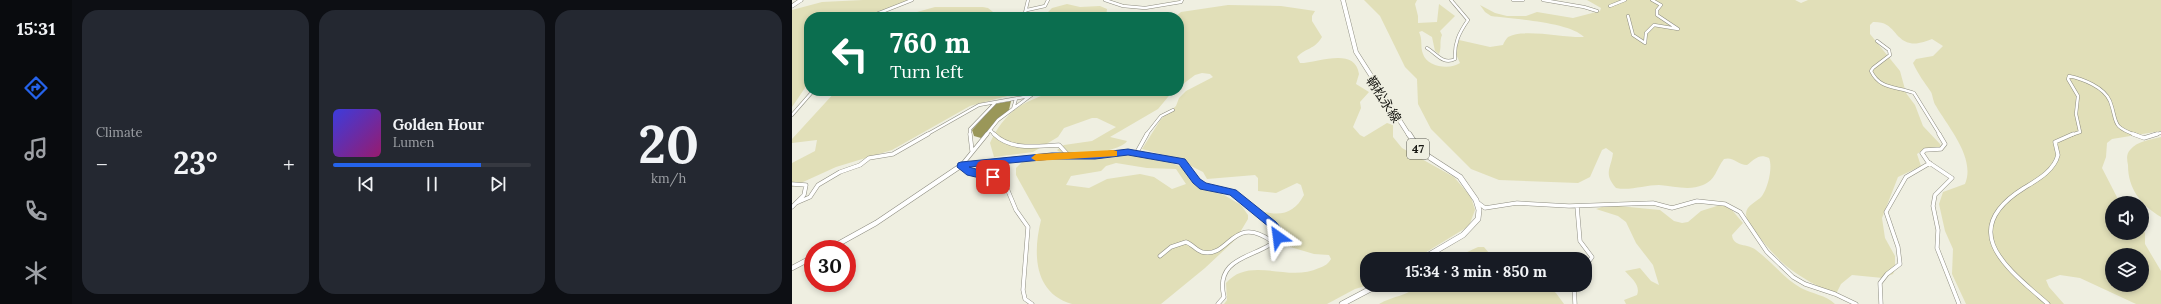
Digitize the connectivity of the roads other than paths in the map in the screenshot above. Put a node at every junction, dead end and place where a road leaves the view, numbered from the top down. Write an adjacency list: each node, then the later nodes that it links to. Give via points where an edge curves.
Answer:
1 (801, 0): 14 (street)
2 (912, 0): 18 (street)
3 (1028, 0): 16 (street)
4 (1048, 0): 16 (street, via 1045,6)
5 (1104, 0): 6 (street, via 1124,6 1155,8)
6 (1182, 0)
7 (1343, 0): 37 (main road, 鞆松永線 / 47, via 1361,62 1412,141 1427,157 1460,177)
8 (1451, 0): 21 (street, via 1468,20 1457,35 1455,59 1445,62)
9 (1513, 0): 10 (street)
10 (1523, 0)
11 (1543, 0): 17 (street, via 1564,5 1582,5)
12 (1626, 0): 15 (street)
13 (1652, 0): 19 (street, via 1660,6 1657,15 1678,29 1654,25 1647,31 1643,43 1633,35)
14 (792, 6)
15 (1610, 6)
16 (1027, 10)
17 (1597, 11)
18 (882, 12)
19 (1628, 16)
20 (1877, 41): 34 (street, via 1886,47 1890,55 1872,68 1871,73 1882,86 1914,93 1945,144 1941,148 1923,151 1924,158)
21 (1427, 48)
22 (809, 96): 28 (street)
23 (1030, 96): 24 (street); 26 (street)
24 (1016, 98): 25 (street); 26 (street)
25 (996, 102): 31 (street, via 970,129); 38 (street, via 979,105 893,154 869,158 860,165 840,172 818,185 816,193 812,196)
26 (1012, 109): 29 (street)
27 (1173, 110): 32 (street, via 1158,118)
28 (792, 115)
29 (990, 130): 31 (street); 33 (street, via 1000,140 1016,146 1059,145)
30 (2161, 133): 57 (street, via 2144,138 2124,131 2114,120 2110,102 2105,94 2083,80 2069,76 2068,79 2078,96 2076,114 2080,132 2055,142 2058,157 2055,162 2046,172 2004,203 1993,217 1992,225 1992,242 1997,256 2012,273)
31 (972, 151): 35 (street)
32 (1137, 152): 33 (street); 42 (street, via 1182,161 1201,185 1232,192 1273,224 1279,232)
33 (1069, 156): 35 (street)
34 (1930, 163): 55 (street, via 1906,177 1886,212 1893,229 1900,264 1880,283); 56 (street, via 1952,176 1935,195 1933,206 1938,230 1937,248)
35 (961, 165): 41 (street, via 876,223); 50 (street, via 971,172 993,177 1006,186 1016,210 1028,227 1023,290 1025,299)
36 (792, 184): 38 (street, via 806,185 805,196)
37 (1476, 201): 39 (street, via 1485,208 1517,203); 43 (main road, via 1478,219 1472,227)
38 (796, 203): 40 (street)
39 (1576, 206): 44 (street, via 1580,241); 54 (street, via 1630,206 1653,203 1672,208 1693,201 1722,203 1734,208 1744,218 1762,248 1779,265 1805,284 1830,291)
40 (792, 208)
41 (845, 240)
42 (1273, 242): 45 (street, via 1258,232 1244,232 1209,252 1202,251 1191,242 1183,241); 51 (street, via 1248,255 1225,274 1221,284 1224,298)
43 (1434, 252)
44 (1588, 252)
45 (1160, 256)
46 (804, 262): 47 (street)
47 (792, 268)
48 (1365, 292): 52 (main road)
49 (1574, 292): 53 (street)
50 (1032, 304)
51 (1218, 304)
52 (1342, 304)
53 (1575, 304)
54 (1856, 304)
55 (1881, 304)
56 (1959, 304)
57 (2048, 304)

